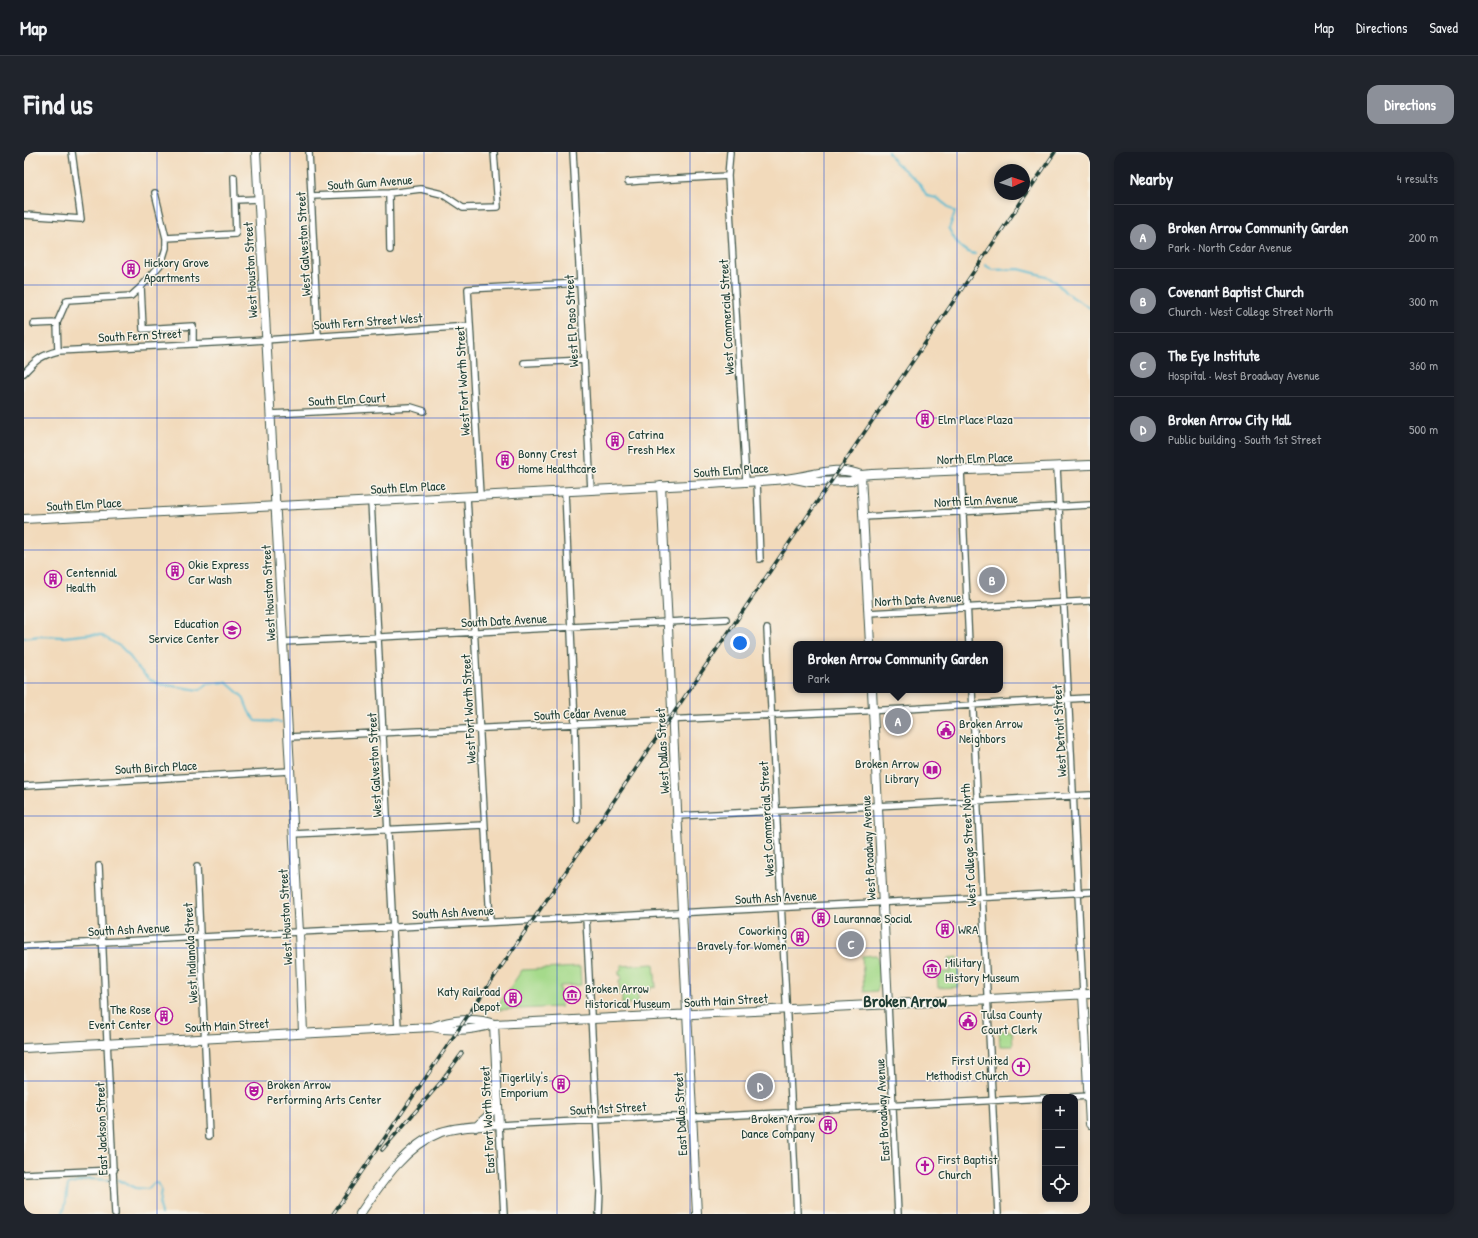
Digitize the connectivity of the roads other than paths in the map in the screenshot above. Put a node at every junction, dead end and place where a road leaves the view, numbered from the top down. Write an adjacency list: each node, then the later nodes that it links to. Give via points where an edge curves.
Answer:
1 (72, 152): 15 (street, via 80,220)
2 (256, 152): 13 (main road, West Houston Street)
3 (309, 152): 12 (street, West Galveston Street)
4 (494, 152): 11 (street, South Gum Avenue, via 498,208 463,208 442,194 421,189)
5 (573, 152): 18 (street, West El Paso Street)
6 (730, 152): 7 (street, West Commercial Street)
7 (728, 176): 9 (street); 36 (street, West Commercial Street)
8 (234, 177): 14 (street)
9 (628, 182)
10 (156, 193): 16 (street)
11 (389, 193): 12 (street, South Gum Avenue); 17 (street)
12 (311, 196): 23 (street, West Galveston Street)
13 (259, 199): 14 (street); 24 (main road, West Houston Street)
14 (234, 200): 16 (street, via 236,234)
15 (24, 215)
16 (166, 238): 19 (street, via 161,264)
17 (390, 250)
18 (580, 283): 22 (street, West Fort Worth Street, via 468,289); 27 (street, West El Paso Street)
19 (141, 287): 20 (street, via 131,296 67,300); 25 (street, via 143,329 193,326)
20 (57, 323): 21 (street); 26 (street)
21 (34, 324)
22 (470, 326): 23 (street, South Fern Street West); 41 (street, West Fort Worth Street)
23 (318, 336): 24 (street, South Fern Street West)
24 (266, 339): 25 (street, South Fern Street); 31 (main road, West Houston Street)
25 (193, 344): 26 (street, South Fern Street)
26 (58, 351): 29 (street, South Fern Street, via 47,353)
27 (584, 360): 28 (street); 39 (street, West El Paso Street)
28 (524, 363)
29 (24, 373)
30 (424, 411): 31 (street, South Elm Court, via 411,407)
31 (271, 414): 45 (main road, West Houston Street)
32 (1090, 465): 33 (main road, North Elm Place)
33 (1057, 467): 34 (main road, North Elm Place); 46 (street, West Detroit Street)
34 (961, 470): 35 (main road, North Elm Place); 47 (street)
35 (861, 475): 37 (main road, South Elm Place, via 851,471 839,471); 48 (main road)
36 (746, 481): 37 (main road, South Elm Place); 38 (main road, South Elm Place)
37 (758, 481): 50 (street)
38 (660, 486): 39 (main road, South Elm Place); 56 (main road, West Dallas Street)
39 (591, 490): 40 (main road, South Elm Place)
40 (565, 491): 41 (main road, South Elm Place); 57 (street)
41 (480, 495): 42 (main road, South Elm Place)
42 (467, 496): 43 (main road, South Elm Place); 59 (street, West Fort Worth Street)
43 (371, 501): 45 (main road, South Elm Place); 60 (street, West Galveston Street)
44 (1090, 505): 46 (street, North Elm Avenue)
45 (276, 506): 49 (main road, South Elm Place); 63 (main road, West Houston Street)
46 (1059, 506): 47 (street, North Elm Avenue); 52 (street, West Detroit Street)
47 (962, 511): 48 (street, North Elm Avenue); 53 (street)
48 (863, 517): 54 (main road)
49 (24, 519)
50 (760, 559)
51 (1090, 601): 52 (street, North Date Avenue)
52 (1063, 603): 53 (street, North Date Avenue); 67 (street, West Detroit Street)
53 (968, 607): 54 (street, North Date Avenue); 62 (street)
54 (868, 613): 61 (main road)
55 (726, 619): 56 (street, South Date Avenue)
56 (667, 622): 57 (street, South Date Avenue); 71 (main road, West Dallas Street)
57 (571, 628): 59 (street, South Date Avenue); 72 (street)
58 (767, 629): 70 (street, West Commercial Street)
59 (475, 633): 60 (street, South Date Avenue); 73 (street, West Fort Worth Street)
60 (378, 638): 63 (street, South Date Avenue); 74 (street, West Galveston Street)
61 (870, 641)
62 (969, 641)
63 (283, 642): 75 (main road, West Houston Street)
64 (872, 693): 69 (main road, West Broadway Avenue)
65 (972, 693): 68 (street, West College Street North)
66 (1090, 698): 67 (street, South Cedar Avenue)
67 (1069, 699): 68 (street, South Cedar Avenue); 79 (street, West Detroit Street)
68 (972, 704): 69 (street, South Cedar Avenue); 80 (street, West College Street North)
69 (873, 710): 70 (street, South Cedar Avenue); 81 (main road, West Broadway Avenue)
70 (772, 714): 71 (street, South Cedar Avenue); 82 (street, West Commercial Street)
71 (672, 718): 72 (street, South Cedar Avenue); 83 (main road, West Dallas Street)
72 (575, 725): 73 (street, South Cedar Avenue); 84 (street)
73 (480, 729): 74 (street, South Cedar Avenue); 85 (street, West Fort Worth Street)
74 (383, 733): 75 (street, South Cedar Avenue); 86 (street, West Galveston Street)
75 (288, 737): 76 (main road, West Houston Street)
76 (290, 771): 77 (street, South Birch Place); 87 (main road, West Houston Street)
77 (24, 786)
78 (1090, 795): 79 (street)
79 (1074, 796): 80 (street); 90 (street, West Detroit Street)
80 (977, 801): 81 (street); 92 (street, West College Street North)
81 (878, 806): 82 (street); 93 (main road, West Broadway Avenue)
82 (776, 811): 83 (street); 94 (street, West Commercial Street)
83 (677, 816): 95 (main road, West Dallas Street)
84 (577, 820)
85 (484, 825): 86 (street); 97 (street, West Fort Worth Street)
86 (388, 830): 87 (street); 98 (street, West Galveston Street)
87 (293, 834): 99 (main road, West Houston Street)
88 (99, 866): 101 (street, East Jackson Street)
89 (197, 867): 100 (street, West Indianola Street)
90 (1078, 892): 91 (street, South Ash Avenue); 92 (street, South Ash Avenue); 103 (street, West Detroit Street)
91 (1090, 892)
92 (982, 897): 93 (street, South Ash Avenue); 104 (street, West College Street North)
93 (883, 902): 94 (street, South Ash Avenue); 105 (main road, West Broadway Avenue)
94 (781, 908): 95 (street, South Ash Avenue); 106 (street, West Commercial Street)
95 (682, 913): 96 (street, South Ash Avenue); 107 (main road, West Dallas Street)
96 (586, 917): 97 (street, South Ash Avenue); 108 (street)
97 (490, 921): 98 (street, South Ash Avenue)
98 (392, 927): 99 (street, South Ash Avenue); 110 (street, West Galveston Street)
99 (299, 932): 100 (street, South Ash Avenue); 111 (main road, West Houston Street)
100 (200, 936): 101 (street, South Ash Avenue); 112 (street, West Indianola Street)
101 (103, 942): 102 (street, South Ash Avenue); 113 (street, East Jackson Street)
102 (24, 946)
103 (1087, 994): 104 (main road, South Main Street); 115 (main road)
104 (987, 999): 105 (main road, South Main Street); 119 (street, West College Street North)
105 (888, 1004): 106 (main road, South Main Street); 120 (street, East Broadway Avenue)
106 (786, 1009): 107 (main road, South Main Street); 121 (street, West Commercial Street)
107 (687, 1014): 108 (main road, South Main Street); 122 (main road, East Dallas Street)
108 (591, 1019): 109 (main road, South Main Street); 123 (street)
109 (494, 1024): 110 (main road, South Main Street, via 477,1029); 118 (main road, East Fort Worth Street)
110 (398, 1028): 111 (main road, South Main Street)
111 (303, 1033): 112 (main road, South Main Street)
112 (205, 1039): 113 (main road, South Main Street); 127 (street, West Indianola Street)
113 (108, 1044): 114 (main road, South Main Street); 128 (street, East Jackson Street)
114 (24, 1048)
115 (1089, 1096): 116 (street); 124 (main road)
116 (1078, 1097)
117 (1042, 1098): 119 (street, South 1st Street)
118 (498, 1100): 125 (main road, East Fort Worth Street); 126 (main road, via 489,1115)
119 (992, 1101): 120 (street, South 1st Street); 137 (street, West College Street North)
120 (894, 1106): 121 (street, South 1st Street); 136 (street, East Broadway Avenue)
121 (791, 1111): 122 (street, South 1st Street); 135 (street, West Commercial Street)
122 (692, 1117): 123 (street, South 1st Street); 134 (main road, East Dallas Street)
123 (596, 1120): 125 (street, South 1st Street); 133 (street)
124 (1090, 1124)
125 (499, 1125): 126 (main road, South 1st Street); 132 (street, East Fort Worth Street)
126 (476, 1127): 131 (main road, South 1st Street, via 442,1132 413,1149 388,1176)
127 (209, 1136)
128 (114, 1170): 129 (street); 130 (street, East Jackson Street)
129 (24, 1174)
130 (115, 1214)
131 (360, 1214)
132 (504, 1214)
133 (599, 1214)
134 (697, 1214)
135 (796, 1214)
136 (898, 1214)
137 (998, 1214)

